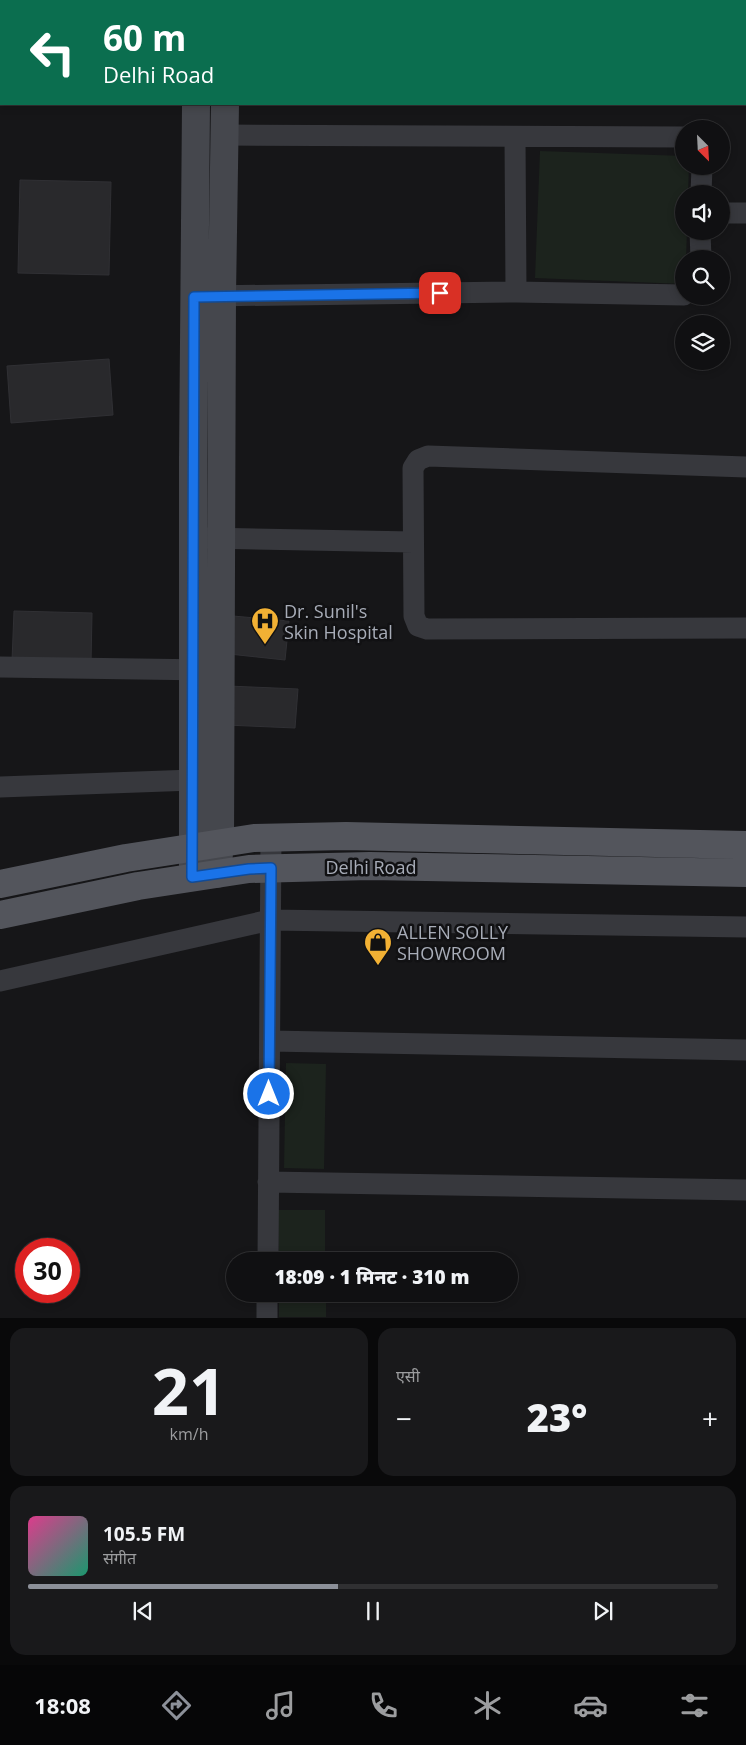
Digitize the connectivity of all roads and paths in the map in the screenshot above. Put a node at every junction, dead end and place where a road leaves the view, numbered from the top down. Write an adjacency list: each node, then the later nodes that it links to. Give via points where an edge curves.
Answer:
1 (196, 105): 11 (main road)
2 (225, 105): 3 (main road)
3 (225, 135): 4 (street); 10 (main road)
4 (515, 137): 5 (street); 8 (street)
5 (675, 138)
6 (730, 213): 7 (street)
7 (746, 213)
8 (516, 292): 9 (street); 10 (street)
9 (675, 295)
10 (222, 296): 11 (street); 14 (main road)
11 (194, 297): 13 (main road)
12 (746, 468): 15 (street, via 428,456 418,460 413,468)
13 (193, 538): 14 (street); 18 (main road)
14 (221, 538): 15 (street); 19 (main road)
15 (413, 542): 16 (street, via 414,616 418,626 427,629)
16 (746, 628)
17 (0, 667): 18 (street)
18 (193, 670): 19 (street); 20 (main road)
19 (221, 670): 23 (main road)
20 (193, 780): 21 (street); 25 (main road)
21 (0, 787)
22 (272, 838): 23 (main road, Delhi Road); 24 (main road, Delhi Road, via 346,836); 26 (street)
23 (220, 843): 25 (main road, Delhi Road); 28 (main road)
24 (746, 845)
25 (193, 848): 28 (main road); 29 (main road, Delhi Road)
26 (271, 868): 27 (main road, Delhi Road, via 370,866); 28 (main road, Delhi Road); 31 (street)
27 (746, 873)
28 (205, 876): 30 (main road, Delhi Road, via 138,886)
29 (0, 884)
30 (0, 915)
31 (270, 920): 32 (street); 33 (street); 34 (street)
32 (746, 927)
33 (0, 980)
34 (270, 1041): 35 (street); 36 (street)
35 (746, 1050)
36 (268, 1182): 37 (street); 38 (street)
37 (746, 1190)
38 (268, 1252)
39 (267, 1302): 40 (street)
40 (267, 1318)

